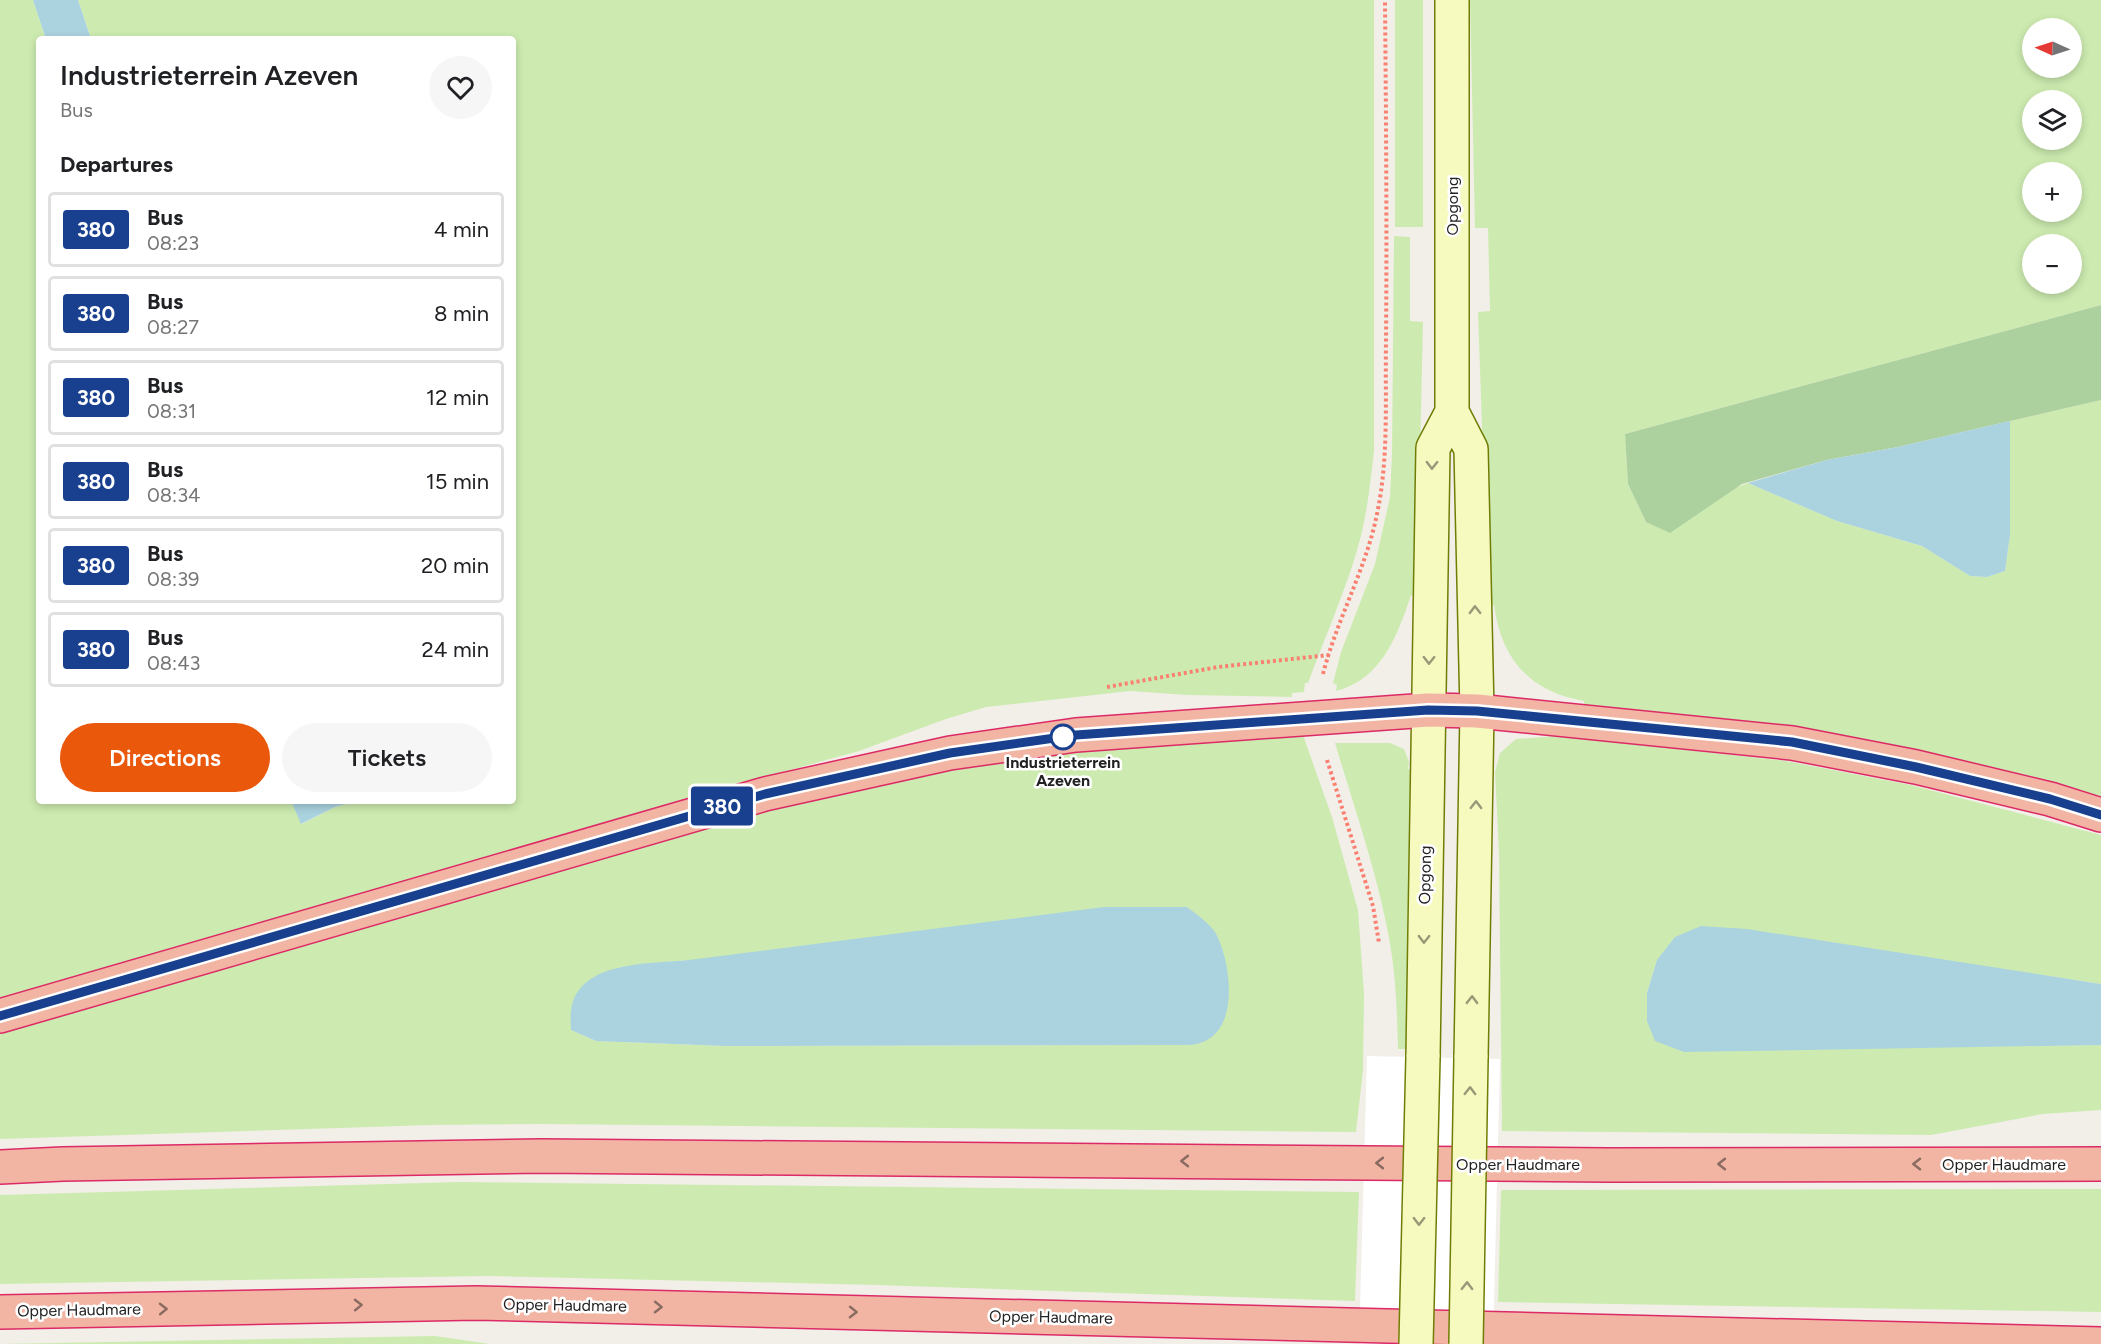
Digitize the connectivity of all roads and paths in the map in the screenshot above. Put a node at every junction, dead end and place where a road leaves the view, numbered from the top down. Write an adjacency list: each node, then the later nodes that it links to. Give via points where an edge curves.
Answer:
1 (1385, 0): 4 (path, via 1386,301 1381,487 1369,543)
2 (1452, 0): 3 (main road, Opgong)
3 (1452, 412): 6 (main road, Opgong, one-way to 6, via 1433,448); 7 (main road, Opgong, one-way to 3, via 1471,449)
4 (1329, 656): 5 (path, via 1218,667); 8 (path)
5 (1101, 688)
6 (1428, 710): 7 (highway); 8 (highway); 15 (main road, Opgong, one-way to 15, bridge)
7 (1477, 711): 9 (highway, via 1792,742 1916,767); 16 (main road, Opgong, one-way to 7, bridge)
8 (1318, 717): 10 (path, via 1318,735 1373,906); 11 (highway, via 1064,737 950,753 765,794)
9 (2101, 815)
10 (1379, 945)
11 (0, 1016)
12 (2101, 1164): 13 (highway, Opper Haudmare, one-way to 13, via 1607,1165 541,1156)
13 (0, 1167)
14 (0, 1312): 17 (highway, Opper Haudmare, one-way to 17, via 488,1303)
15 (1416, 1344)
16 (1466, 1344)
17 (2101, 1344)

